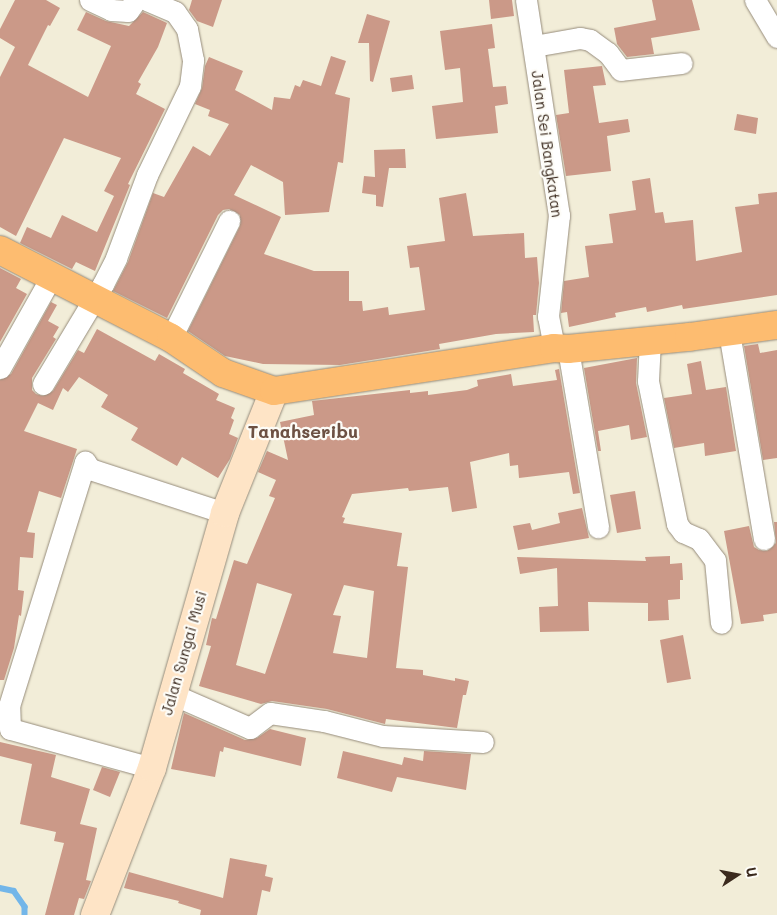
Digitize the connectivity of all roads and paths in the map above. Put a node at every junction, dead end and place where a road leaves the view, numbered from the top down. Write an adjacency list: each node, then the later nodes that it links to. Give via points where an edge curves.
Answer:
1 (90, 0): 2 (street, via 111,10 128,11)
2 (136, 0)
3 (147, 0): 12 (street, via 175,12 187,29 193,60 190,86 147,175 116,258)
4 (526, 0): 7 (street, Jalan Sei Bangkatan)
5 (755, 0): 6 (street)
6 (777, 37)
7 (534, 46): 8 (street, via 580,38 590,40 608,53 621,70); 17 (street, Jalan Sei Bangkatan, via 560,215 548,316)
8 (682, 63)
9 (229, 220): 15 (street)
10 (0, 250): 11 (main road)
11 (52, 277): 12 (main road); 18 (street)
12 (93, 299): 15 (main road); 19 (street)
13 (777, 325): 14 (main road)
14 (729, 332): 16 (main road); 23 (street)
15 (171, 338): 20 (main road, via 223,373)
16 (650, 340): 17 (main road); 24 (street, via 648,381 678,524 683,532 699,539 715,560)
17 (561, 348): 20 (main road); 22 (street, Jalan Sei Bangkatan)
18 (0, 368)
19 (43, 384)
20 (274, 391): 21 (main road, Jalan Sungai Musi)
21 (225, 513): 25 (main road, Jalan Sungai Musi); 27 (street, via 90,468 85,462 9,706 10,729)
22 (598, 527)
23 (764, 539)
24 (721, 623)
25 (172, 694): 26 (street, via 250,728 270,714 324,721 383,736); 27 (main road, Jalan Sungai Musi)
26 (483, 742)
27 (152, 768): 28 (main road, Jalan Sungai Musi)
28 (95, 915)

